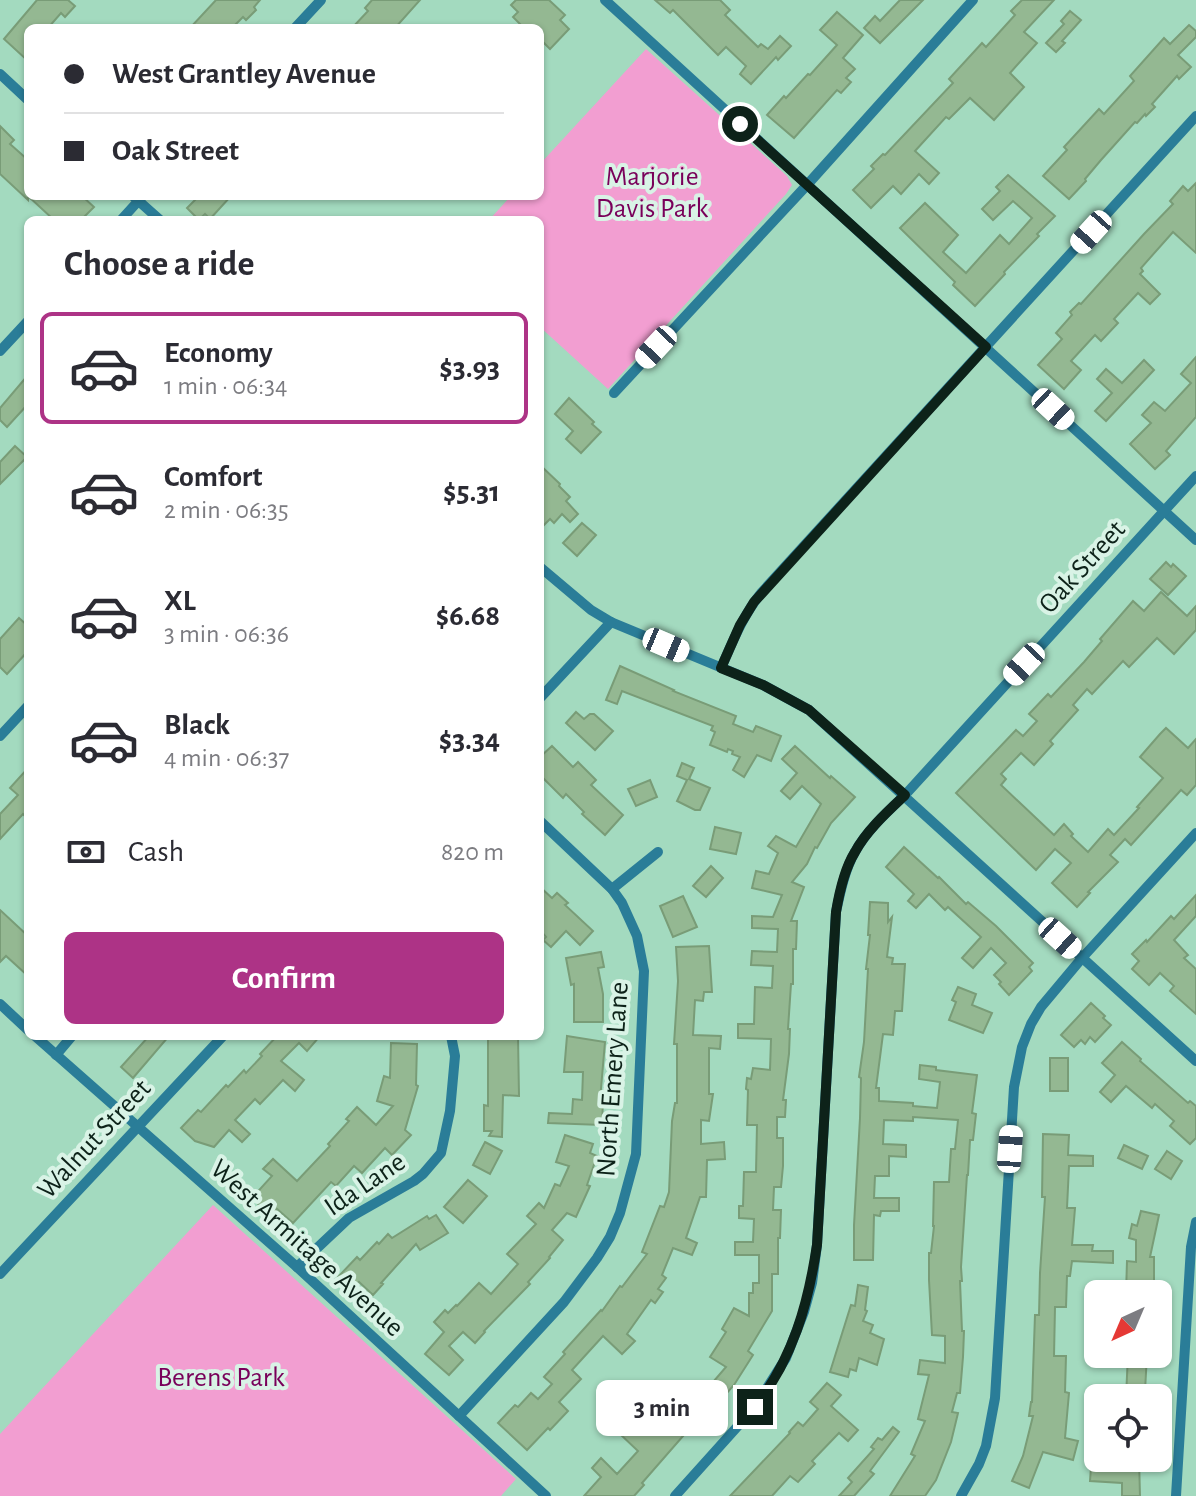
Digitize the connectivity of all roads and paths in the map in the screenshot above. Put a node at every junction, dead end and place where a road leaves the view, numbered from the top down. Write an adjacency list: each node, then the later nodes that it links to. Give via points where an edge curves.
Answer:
1 (321, 0): 4 (street)
2 (605, 0): 8 (street)
3 (973, 0): 8 (street)
4 (299, 24)
5 (0, 74): 6 (street)
6 (24, 96)
7 (1196, 116): 14 (street)
8 (807, 185): 14 (street); 16 (street)
9 (136, 200): 11 (street)
10 (140, 200): 12 (street)
11 (124, 216)
12 (156, 216)
13 (24, 325): 15 (street)
14 (986, 347): 18 (street); 22 (street, via 754,602)
15 (0, 351)
16 (614, 393)
17 (1196, 476): 18 (street, Oak Street)
18 (1164, 511): 19 (street); 26 (street, Oak Street)
19 (1196, 540)
20 (544, 570): 21 (street)
21 (611, 622): 22 (street); 23 (street)
22 (721, 668): 26 (street, via 809,710)
23 (544, 694)
24 (24, 710): 25 (street)
25 (0, 736)
26 (905, 795): 31 (street); 46 (street, Oak Street, via 854,852 839,893 817,1245 804,1312 764,1396)
27 (544, 825): 30 (street, North Emery Lane)
28 (1196, 833): 31 (street)
29 (658, 852): 30 (street)
30 (612, 889): 44 (street, North Emery Lane, via 637,936 644,971 636,1154 628,1188 610,1237 581,1281)
31 (1082, 958): 39 (street); 47 (street, via 1041,1007 1022,1047 1014,1087 995,1398 986,1446)
32 (0, 1004): 33 (street)
33 (24, 1026)
34 (39, 1040): 38 (street, West Armitage Avenue)
35 (69, 1040): 38 (street)
36 (219, 1040): 40 (street, Walnut Street)
37 (452, 1040): 42 (street, Ida Lane, via 453,1084 441,1153 414,1181 349,1218)
38 (56, 1055): 40 (street, West Armitage Avenue)
39 (1196, 1061)
40 (137, 1127): 42 (street, West Armitage Avenue); 43 (street, Walnut Street)
41 (1196, 1222): 48 (street)
42 (297, 1267): 44 (street, West Armitage Avenue)
43 (0, 1274)
44 (459, 1416): 45 (street, West Armitage Avenue)
45 (546, 1496)
46 (675, 1496)
47 (961, 1496)
48 (1176, 1496)

